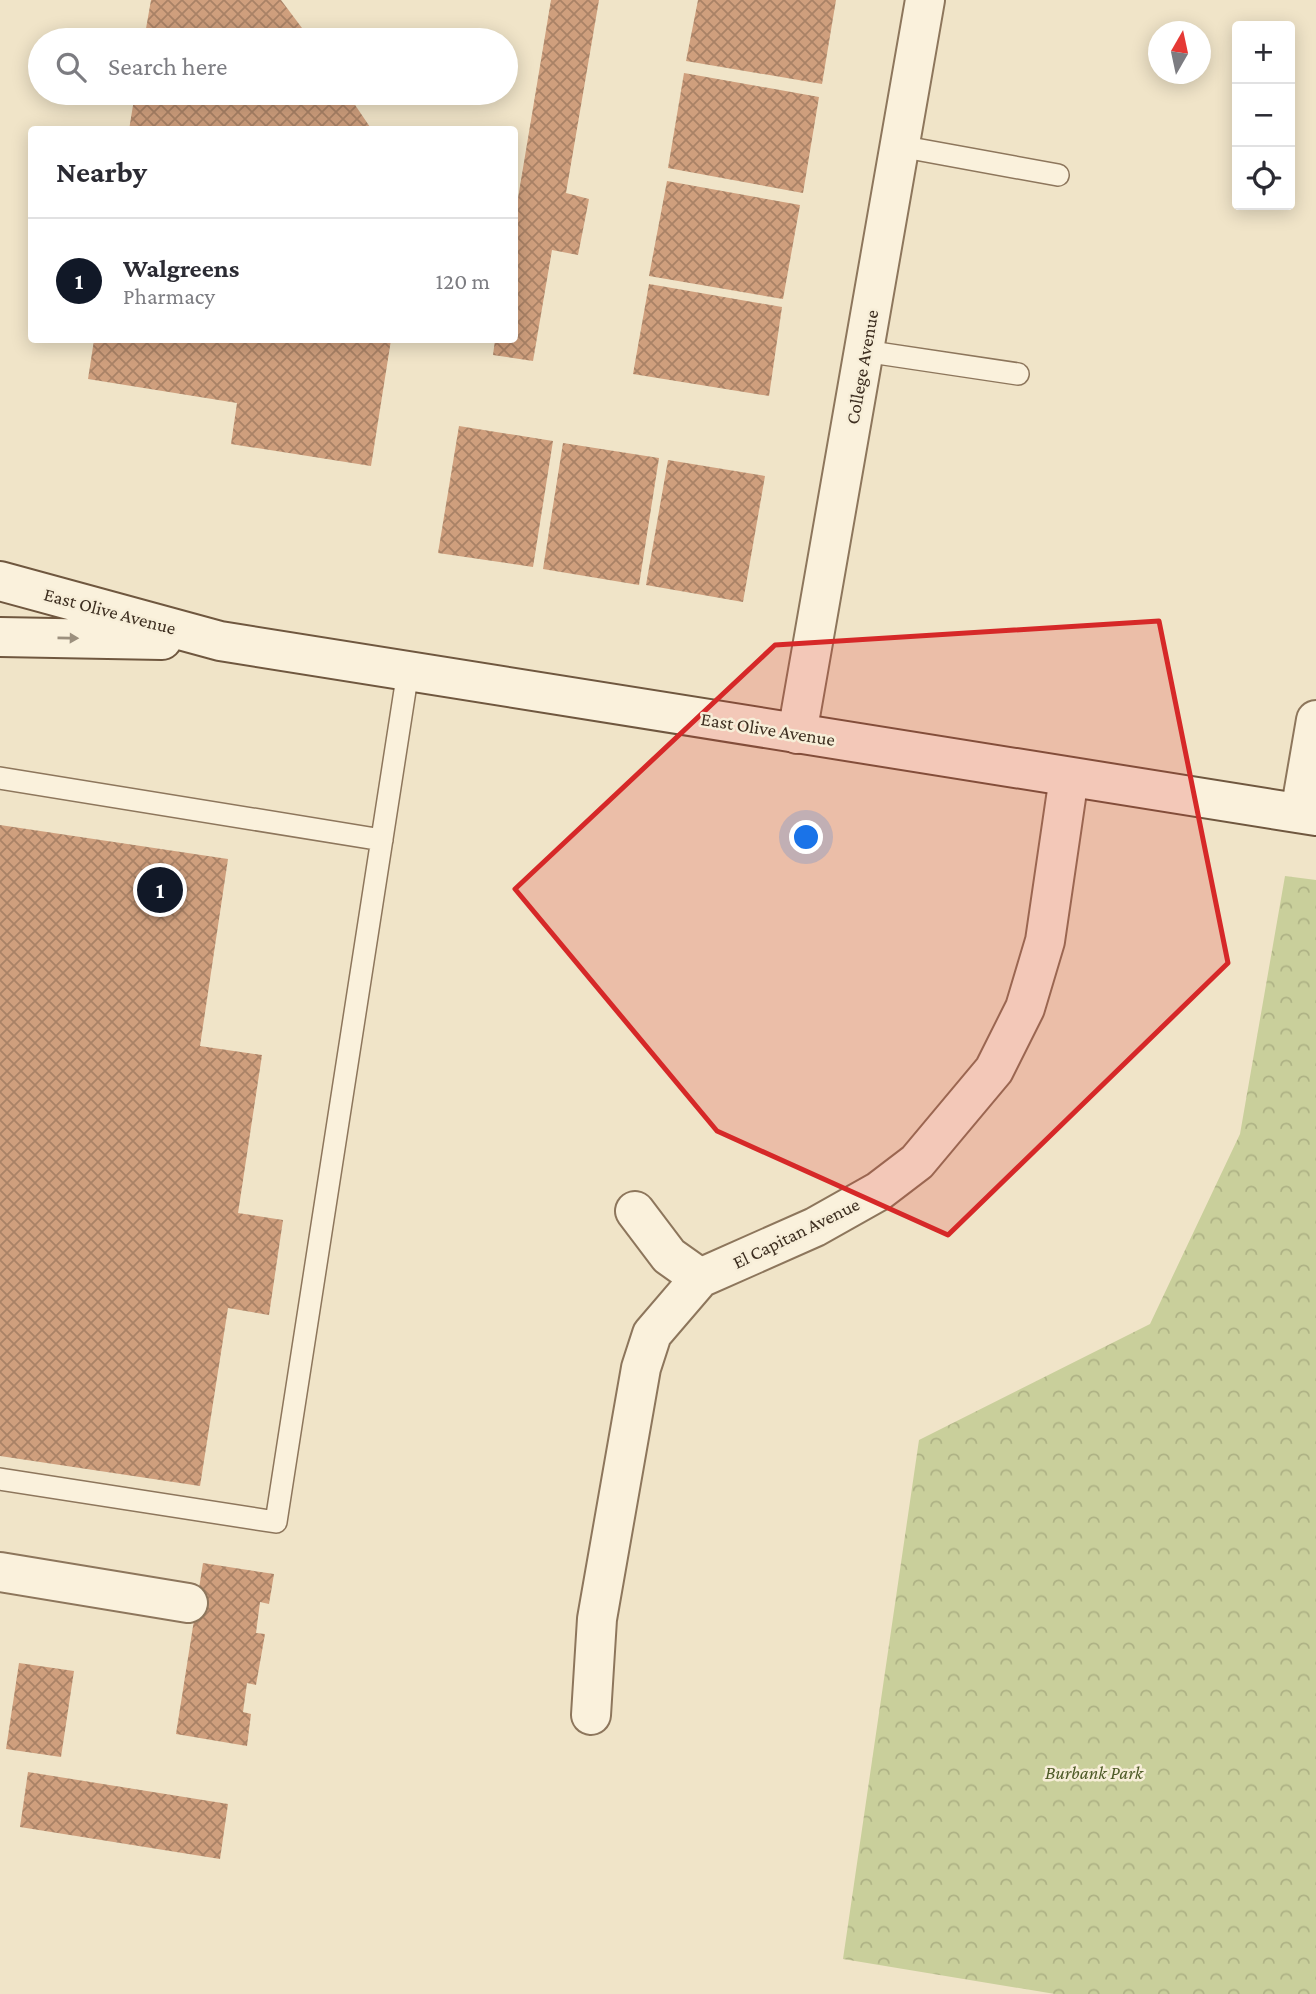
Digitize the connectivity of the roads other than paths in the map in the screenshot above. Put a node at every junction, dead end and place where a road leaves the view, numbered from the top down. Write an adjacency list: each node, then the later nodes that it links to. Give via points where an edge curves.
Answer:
1 (925, 0): 2 (street, College Avenue)
2 (900, 146): 3 (lane); 4 (street, College Avenue)
3 (1058, 175)
4 (864, 351): 5 (lane); 11 (street, College Avenue)
5 (1018, 374)
6 (0, 581): 8 (street, East Olive Avenue)
7 (0, 637): 8 (street, East Olive Avenue, one-way to 8)
8 (220, 641): 9 (street, East Olive Avenue)
9 (408, 671): 11 (street, East Olive Avenue); 15 (lane)
10 (1316, 720): 14 (street)
11 (797, 734): 12 (street, East Olive Avenue)
12 (1069, 776): 14 (street, East Olive Avenue); 17 (street, El Capitan Avenue, via 1045,941 1025,1008 994,1070 917,1162 879,1191 815,1227)
13 (0, 778): 15 (lane)
14 (1308, 814)
15 (382, 840): 18 (lane, via 276,1522)
16 (635, 1211): 17 (street, via 669,1256)
17 (700, 1278): 21 (street, El Capitan Avenue, via 652,1334 640,1368 597,1619)
18 (0, 1479)
19 (0, 1572): 20 (street)
20 (188, 1603)
21 (591, 1715)

